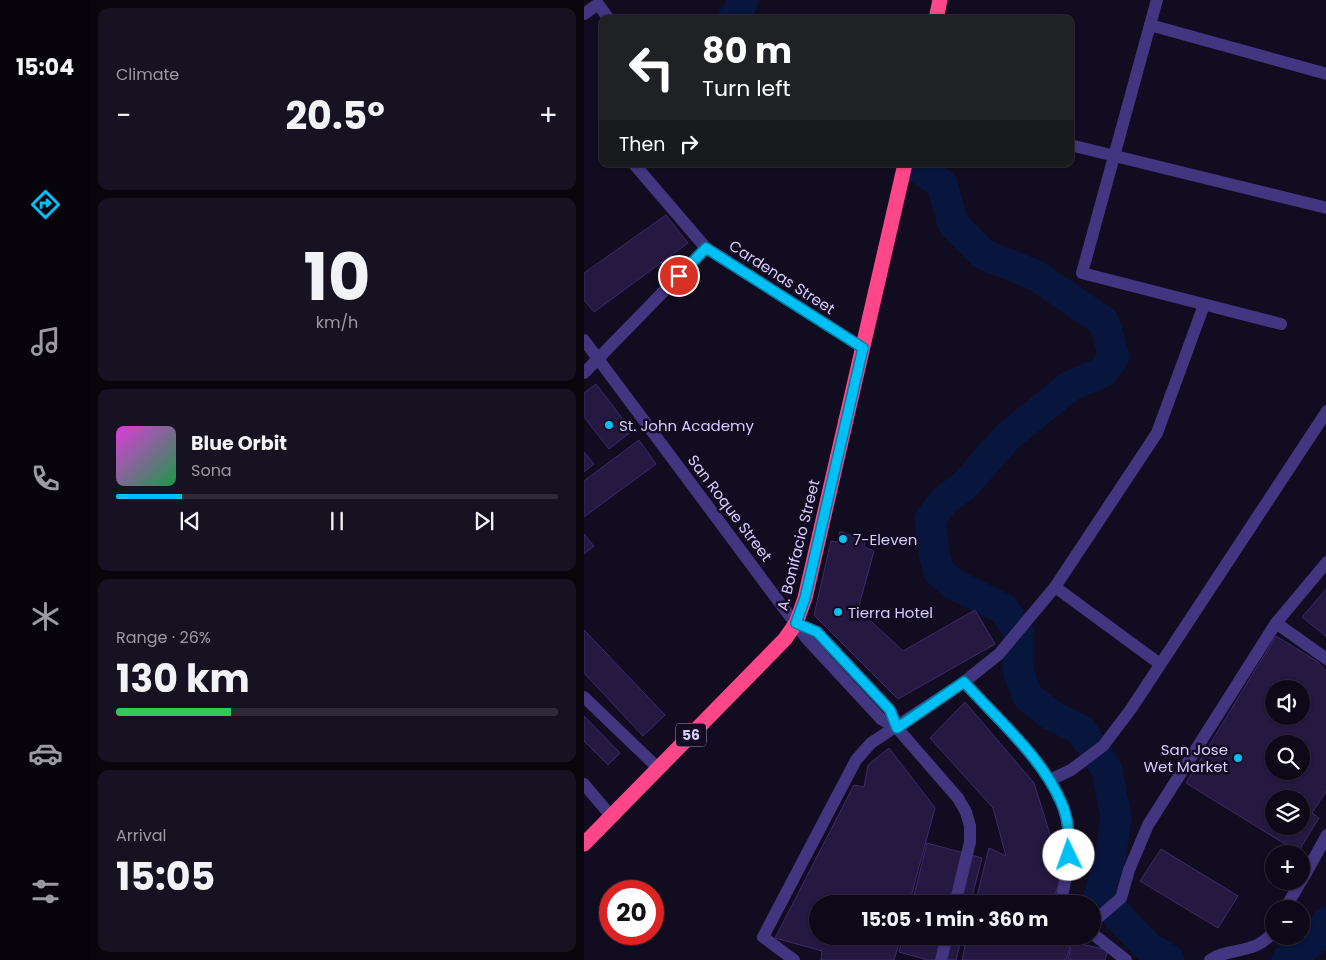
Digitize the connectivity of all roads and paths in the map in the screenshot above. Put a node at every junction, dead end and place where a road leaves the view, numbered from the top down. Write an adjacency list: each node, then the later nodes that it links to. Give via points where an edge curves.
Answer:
1 (940, 0): 5 (highway)
2 (1157, 0): 6 (street)
3 (584, 14): 4 (street, via 598,4)
4 (606, 15)
5 (937, 15)
6 (1150, 25): 7 (street); 9 (street)
7 (1326, 74)
8 (1074, 146): 9 (street)
9 (1113, 155): 12 (street); 14 (street, via 1082,273)
10 (637, 167): 13 (street)
11 (903, 170): 17 (highway, A. Bonifacio Street / 56)
12 (1326, 208)
13 (706, 248): 17 (street, Cardenas Street); 18 (street, Cardenas Street)
14 (1204, 305): 15 (street); 22 (street, via 1157,434)
15 (1281, 324)
16 (584, 340): 18 (street, San Roque Street)
17 (863, 348): 23 (highway, A. Bonifacio Street / 56, via 805,598)
18 (599, 360): 19 (street, Cardenas Street); 23 (street, San Roque Street)
19 (584, 373)
20 (1326, 411): 26 (street)
21 (1326, 562): 24 (street)
22 (1055, 587): 26 (street); 27 (street, via 999,654)
23 (796, 623): 29 (street, via 817,632 890,710); 30 (highway, A. Bonifacio Street / 56, via 785,639)
24 (1276, 623): 25 (street); 39 (street, via 1148,825 1121,898)
25 (1326, 659)
26 (1160, 664): 31 (street, via 1104,746 1077,766)
27 (964, 682): 29 (street); 31 (street)
28 (584, 697): 30 (street)
29 (897, 728): 37 (street, via 958,798 966,812 970,842); 43 (street, via 871,743 856,760 763,937)
30 (658, 768): 33 (highway, A. Bonifacio Street / 56)
31 (1050, 780): 38 (street, via 1062,803 1069,838 1068,873)
32 (584, 784): 33 (street)
33 (611, 816): 35 (highway, A. Bonifacio Street / 56)
34 (1326, 835): 36 (street)
35 (584, 844)
36 (1310, 864)
37 (957, 895)
38 (1062, 895)
39 (1101, 915)
40 (1265, 938): 46 (street, via 1257,945 1218,954)
41 (1101, 940): 45 (street)
42 (945, 945): 44 (street)
43 (794, 960)
44 (941, 960)
45 (1126, 960)
46 (1210, 960)

